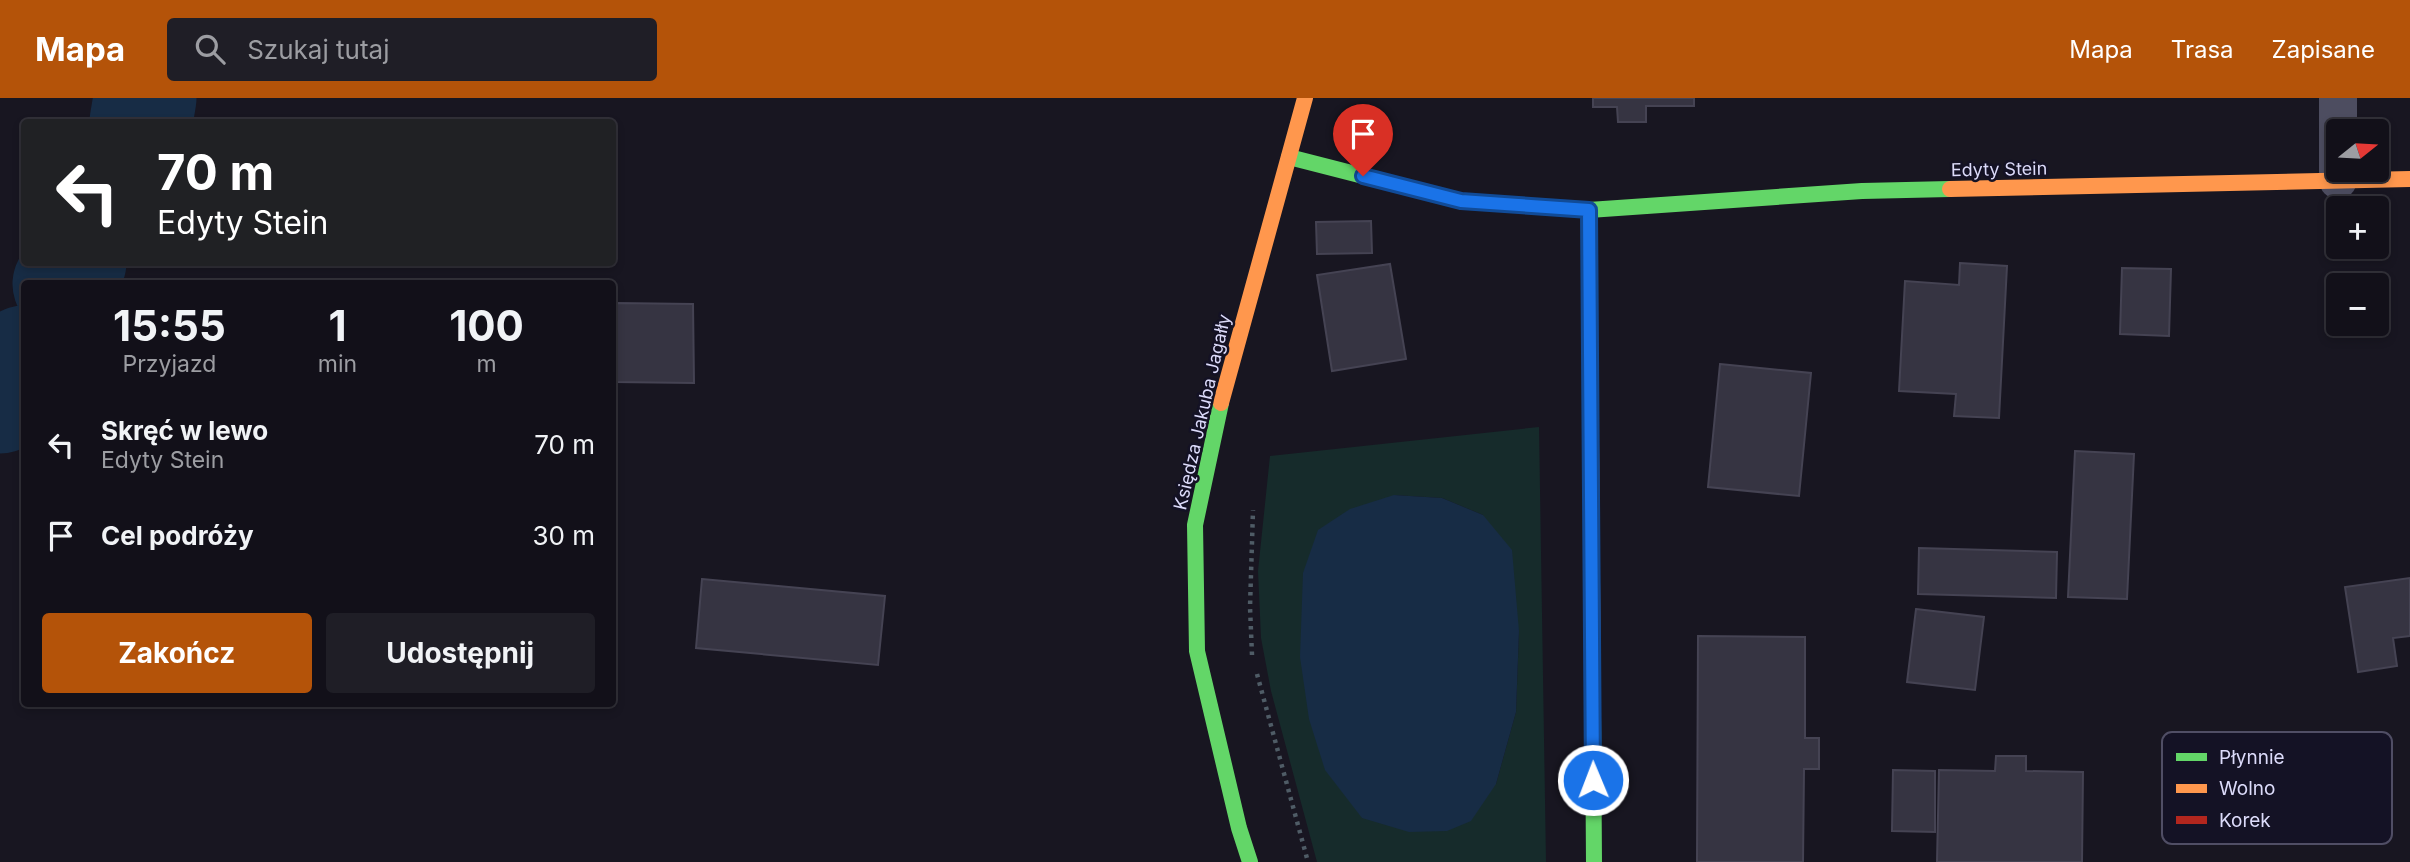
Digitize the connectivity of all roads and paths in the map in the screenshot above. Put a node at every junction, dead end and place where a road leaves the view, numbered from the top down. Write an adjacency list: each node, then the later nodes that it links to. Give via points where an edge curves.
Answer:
1 (1305, 98): 4 (street, Księdza Jakuba Jagałły)
2 (2338, 98): 3 (street)
3 (2338, 119)
4 (1289, 156): 8 (street, Edyty Stein, via 1461,201); 10 (street, Księdza Jakuba Jagałły, via 1226,386 1195,525 1197,651)
5 (2389, 179): 6 (street, Edyty Stein)
6 (2410, 179)
7 (2326, 180): 8 (street, Edyty Stein, via 1862,191)
8 (1589, 210): 12 (street)
9 (1253, 498): 11 (path, via 1252,654)
10 (1250, 862)
11 (1308, 862)
12 (1594, 862)

